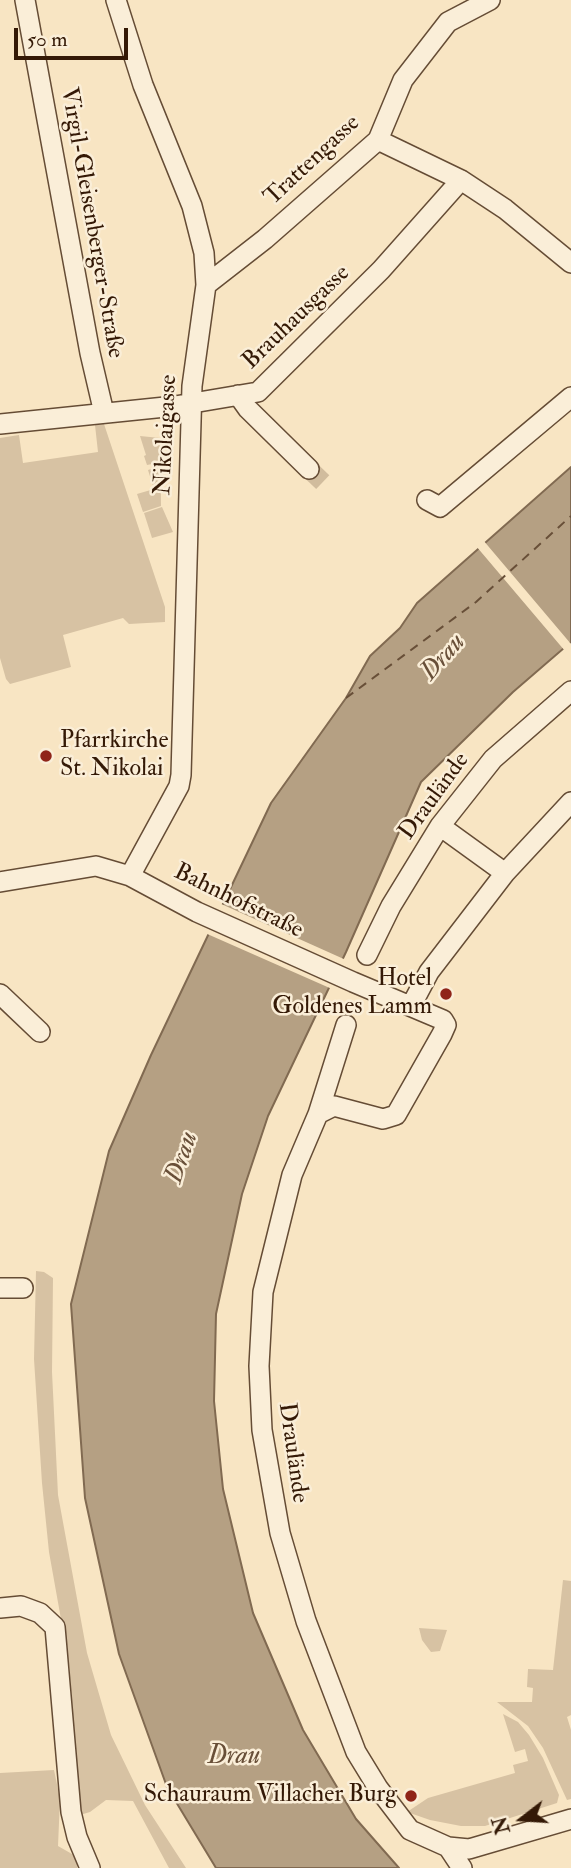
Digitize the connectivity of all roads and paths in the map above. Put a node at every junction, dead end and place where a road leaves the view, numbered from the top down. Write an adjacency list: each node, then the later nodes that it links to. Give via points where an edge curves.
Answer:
1 (25, 0): 11 (street, Virgil-Gleisenberger-Straße)
2 (116, 0): 7 (street, Nikolaigasse, via 143,85 192,206 204,253)
3 (490, 0): 4 (street, Trattengasse, via 448,22 403,80)
4 (378, 140): 5 (street); 7 (street, Trattengasse)
5 (461, 180): 6 (street); 8 (street, Brauhausgasse, via 381,270 258,392)
6 (571, 263)
7 (206, 285): 10 (street, Nikolaigasse)
8 (238, 395): 10 (street, Brauhausgasse); 13 (street)
9 (571, 397): 14 (street, via 440,508)
10 (191, 403): 11 (street, Brauhausgasse); 19 (street, Nikolaigasse, via 181,775)
11 (104, 413): 12 (street, Brauhausgasse)
12 (0, 424)
13 (309, 469)
14 (427, 500)
15 (571, 691): 17 (street, Draulände, via 494,759)
16 (571, 802): 18 (street)
17 (440, 826): 18 (street); 21 (street, Draulände)
18 (505, 873): 23 (street, via 429,972)
19 (130, 876): 20 (street, Bahnhofstraße, via 96,866); 23 (street, Bahnhofstraße, via 197,912)
20 (0, 882)
21 (367, 955)
22 (0, 994): 25 (street)
23 (411, 1006): 26 (street, Bahnhofstraße, via 446,1025 396,1115 383,1119 334,1106)
24 (346, 1025): 26 (street, Draulände)
25 (40, 1032)
26 (318, 1114): 31 (street, Draulände, via 292,1175 263,1292 261,1430 274,1508 306,1621 356,1752 411,1830)
27 (0, 1288): 28 (street)
28 (23, 1288)
29 (0, 1608): 32 (street, via 21,1606 40,1613 55,1628 71,1812)
30 (571, 1819): 31 (street, via 469,1849)
31 (448, 1847): 33 (street)
32 (90, 1868)
33 (462, 1868)

